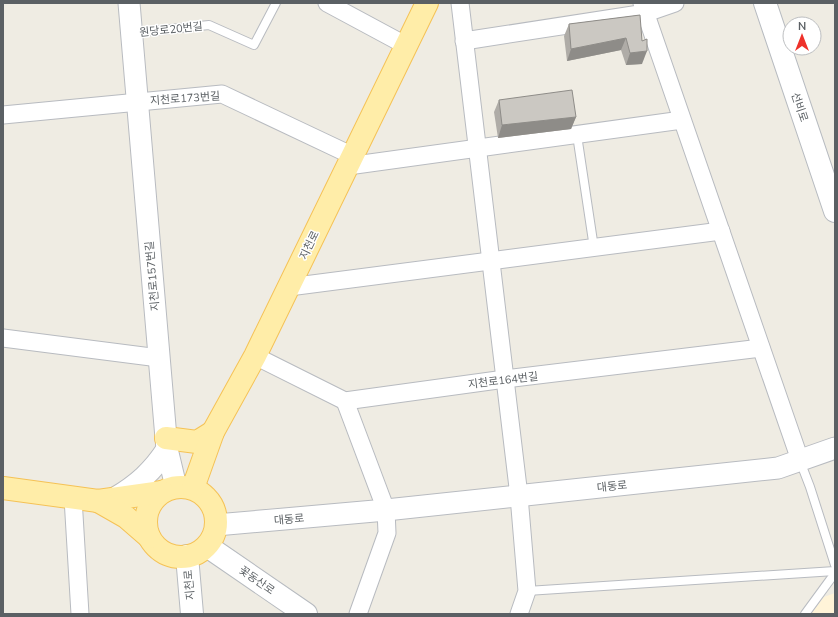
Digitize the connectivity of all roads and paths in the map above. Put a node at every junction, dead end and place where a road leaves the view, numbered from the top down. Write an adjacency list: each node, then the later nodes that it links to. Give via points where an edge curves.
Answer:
1 (129, 3): 9 (street, 원당로20번길)
2 (276, 3): 9 (lane, 원당로20번길, via 254,45 209,25)
3 (326, 3): 11 (street)
4 (428, 3): 11 (main road, 지천로)
5 (460, 3): 10 (street)
6 (675, 3): 8 (street)
7 (765, 3): 18 (main road, 선비로)
8 (644, 8): 10 (street); 14 (street)
9 (131, 33): 12 (street, 원당로20번길)
10 (464, 41): 16 (street)
11 (407, 46): 17 (main road, 지천로)
12 (137, 102): 13 (street, 지천로173번길); 17 (street, 지천로173번길, via 222,94); 26 (street, 지천로157번길)
13 (3, 115)
14 (682, 120): 15 (street); 19 (street)
15 (577, 135): 16 (street); 20 (lane)
16 (477, 149): 17 (street); 21 (street)
17 (350, 161): 22 (main road, 지천로)
18 (835, 211)
19 (721, 231): 20 (street); 24 (street)
20 (594, 248): 21 (street)
21 (490, 261): 22 (street); 27 (street)
22 (289, 287): 25 (main road, 지천로)
23 (3, 338): 26 (street)
24 (761, 348): 27 (street, 지천로164번길); 32 (street)
25 (255, 356): 28 (street); 29 (main road, 지천로)
26 (159, 358): 30 (street, 지천로157번길)
27 (505, 379): 28 (street, 지천로164번길); 35 (street)
28 (345, 401): 38 (street)
29 (214, 432): 30 (main road, via 197,442); 34 (main road, 지천로)
30 (166, 444): 34 (street, 지천로157번길); 37 (street, via 157,464 134,486)
31 (835, 448): 32 (street, 대동로)
32 (800, 460): 35 (street, 대동로, via 778,468); 43 (lane)
33 (3, 488): 36 (main road)
34 (177, 489): 37 (main road); 39 (main road, via 203,494 211,503); 40 (main road, via 154,498 148,507 146,527)
35 (519, 496): 38 (street, 대동로); 45 (street)
36 (73, 498): 37 (main road); 46 (street)
37 (106, 500): 40 (main road)
38 (386, 510): 39 (street, 대동로); 49 (street, via 387,533)
39 (216, 525): 41 (main road)
40 (149, 537): 42 (main road, via 155,546 165,553)
41 (207, 546): 42 (main road, via 198,553); 48 (main road, 꽃동산로)
42 (187, 556): 47 (main road, 지천로)
43 (835, 566)
44 (835, 572): 45 (lane); 51 (lane)
45 (527, 592): 50 (street)
46 (80, 614)
47 (192, 614)
48 (306, 614)
49 (358, 614)
50 (519, 614)
51 (805, 614)

